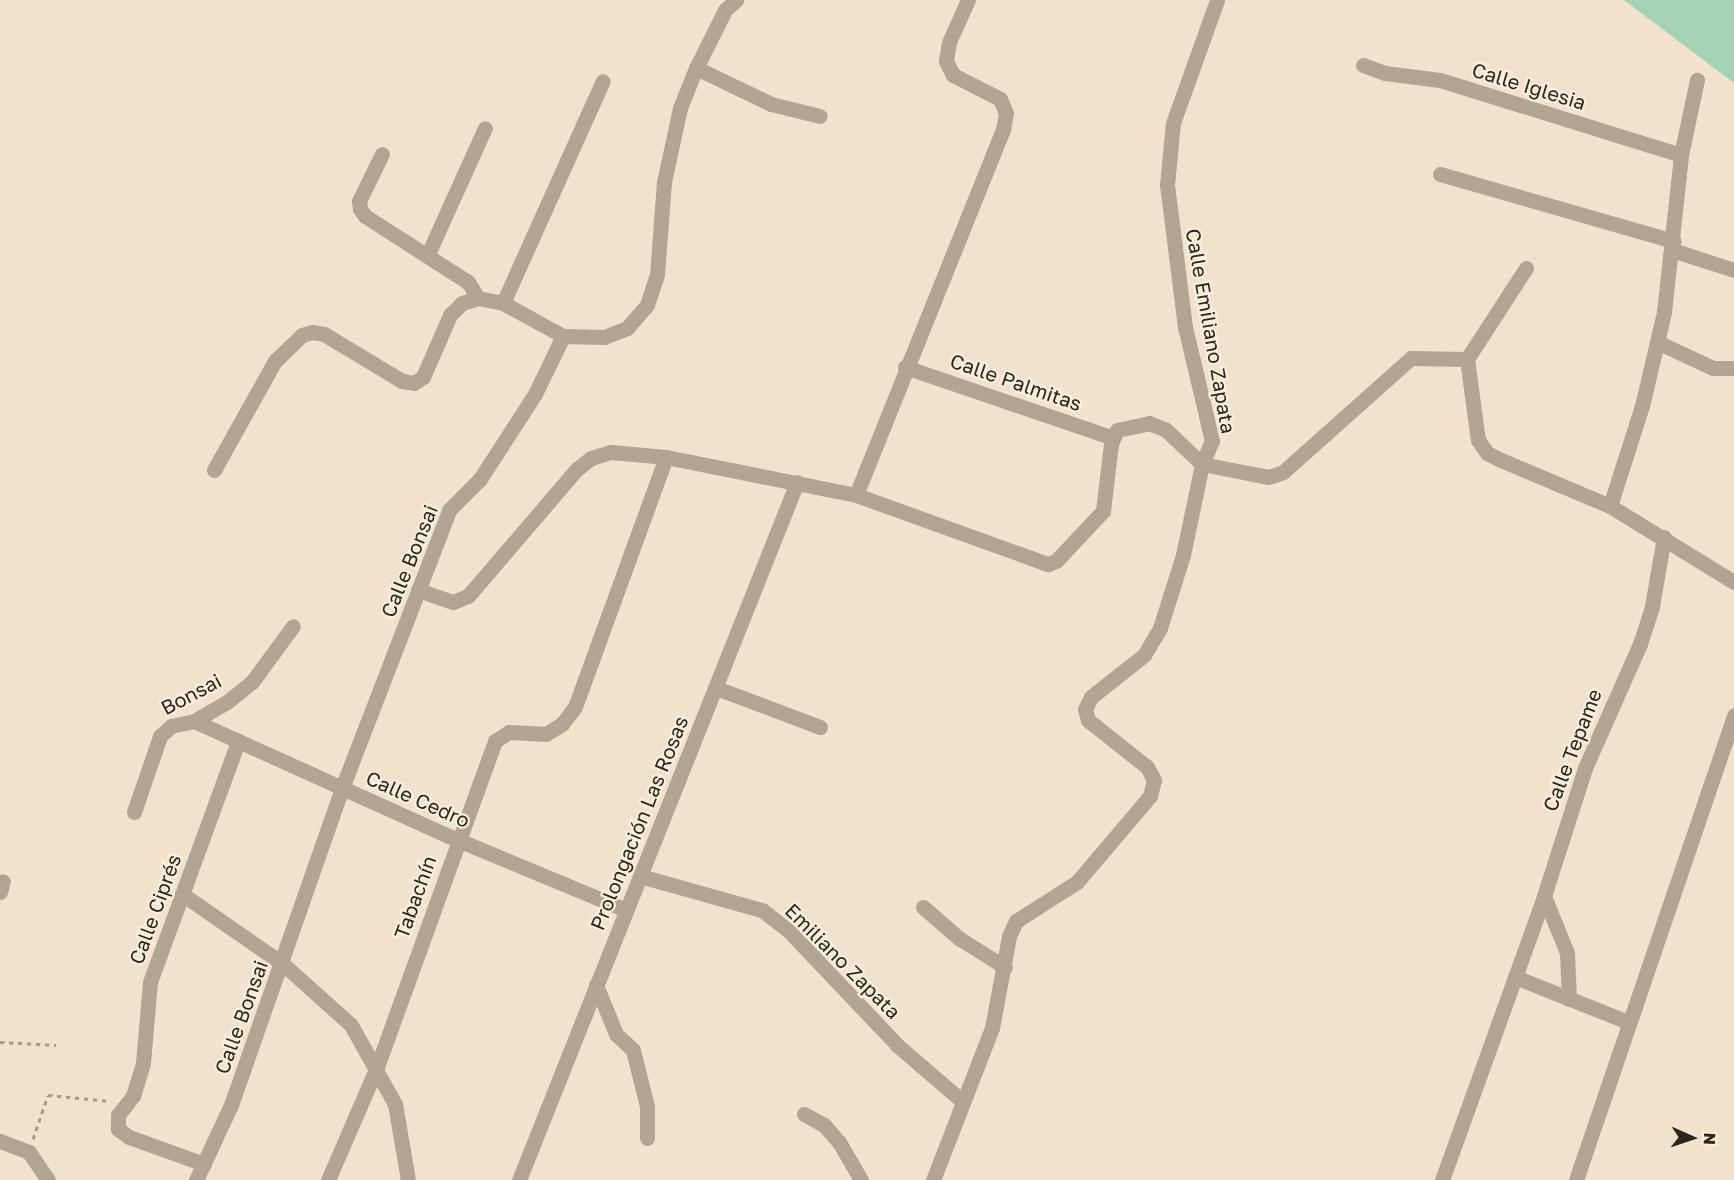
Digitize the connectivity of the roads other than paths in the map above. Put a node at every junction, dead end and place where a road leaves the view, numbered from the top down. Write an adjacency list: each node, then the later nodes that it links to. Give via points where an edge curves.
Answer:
1 (734, 0): 5 (street)
2 (968, 0): 22 (street, via 949,42 946,61 953,75 1000,99 1006,113)
3 (1217, 0): 26 (street, Calle Emiliano Zapata, via 1173,123 1167,185 1185,327 1213,433)
4 (1363, 65): 11 (street, Calle Iglesia, via 1385,73 1440,80)
5 (696, 68): 8 (street, via 771,104); 19 (street, via 671,146 664,182 657,275 647,306 627,328 604,337)
6 (1697, 80): 11 (street)
7 (603, 81): 18 (street)
8 (820, 116)
9 (486, 128): 14 (street)
10 (382, 154): 14 (street, via 359,201 360,209 365,216)
11 (1681, 154): 13 (street)
12 (1440, 174): 13 (street)
13 (1673, 246): 16 (street); 20 (street)
14 (428, 254): 17 (street, via 468,282)
15 (1527, 268): 21 (street)
16 (1734, 270)
17 (478, 298): 18 (street); 27 (street, via 462,303 450,315 423,377 414,383 402,381 324,334 302,335 274,361)
18 (503, 303): 19 (street)
19 (564, 336): 33 (street, Calle Bonsai, via 535,394 480,479 449,510)
20 (1657, 342): 23 (street, via 1713,368); 30 (street, via 1634,438)
21 (1467, 359): 26 (street, via 1411,358 1283,472 1250,476); 30 (street, via 1473,428 1487,453)
22 (905, 367): 24 (street, Calle Palmitas); 29 (street)
23 (1734, 368)
24 (1113, 438): 26 (street, via 1117,430 1149,423 1166,430); 29 (street, via 1103,511 1056,561 1048,564)
25 (666, 457): 28 (street); 33 (street, via 611,452 591,458 577,469 468,596 453,602); 42 (street, Tabachín, via 575,707 562,724 546,734 509,732 495,741)
26 (1202, 464): 49 (street, Calle Emiliano Zapata, via 1183,555 1160,628 1144,655 1091,697 1084,709 1088,720 1147,766 1154,780 1150,795 1077,882 1016,921 1009,936)
27 (214, 470)
28 (797, 482): 29 (street); 35 (street, Prolongación Las Rosas)
29 (856, 495)
30 (1610, 506): 31 (street)
31 (1664, 537): 32 (street); 45 (street, Calle Tepame, via 1652,606 1640,644 1585,768)
32 (1734, 582)
33 (418, 590): 40 (street, Calle Bonsai)
34 (293, 626): 37 (street, Bonsai, via 252,682)
35 (716, 688): 38 (street); 43 (street, Prolongación Las Rosas)
36 (1734, 715): 53 (street)
37 (194, 721): 39 (street, Calle Cedro); 41 (street, Bonsai, via 171,726 160,736)
38 (820, 727)
39 (238, 741): 40 (street, Calle Cedro); 44 (street, Calle Ciprés)
40 (342, 788): 42 (street, Calle Cedro); 48 (street, Calle Bonsai)
41 (134, 812)
42 (458, 840): 47 (street, Calle Cedro); 54 (street, Tabachín)
43 (640, 876): 47 (street, Prolongación Las Rosas); 55 (street, Emiliano Zapata, via 762,910 789,932 897,1045)
44 (182, 894): 48 (street); 59 (street, Calle Ciprés, via 150,982 147,1041 133,1096 118,1115 118,1129 129,1137)
45 (1544, 896): 50 (street, Calle Tepame); 52 (street, via 1567,953)
46 (923, 907): 49 (street, via 960,939)
47 (626, 910): 51 (street, Prolongación Las Rosas)
48 (283, 964): 54 (street, via 351,1025); 59 (street, Calle Bonsai, via 231,1105)
49 (1005, 967): 55 (street, Calle Emiliano Zapata, via 992,1028)
50 (1515, 977): 52 (street); 67 (street, Calle Tepame)
51 (596, 985): 57 (street, via 616,1034 633,1050 646,1106); 64 (street, Prolongación Las Rosas)
52 (1569, 999): 53 (street)
53 (1628, 1022): 68 (street)
54 (377, 1067): 62 (street, Tabachín); 63 (street, via 395,1104)
55 (962, 1101): 66 (street, Calle Emiliano Zapata)
56 (804, 1114): 65 (street, via 824,1125 839,1142)
57 (647, 1138)
58 (0, 1141): 60 (street, via 29,1152)
59 (204, 1164): 61 (street, Calle Bonsai)
60 (48, 1180)
61 (196, 1180)
62 (328, 1180)
63 (408, 1180)
64 (519, 1180)
65 (861, 1180)
66 (933, 1180)
67 (1442, 1180)
68 (1576, 1180)

